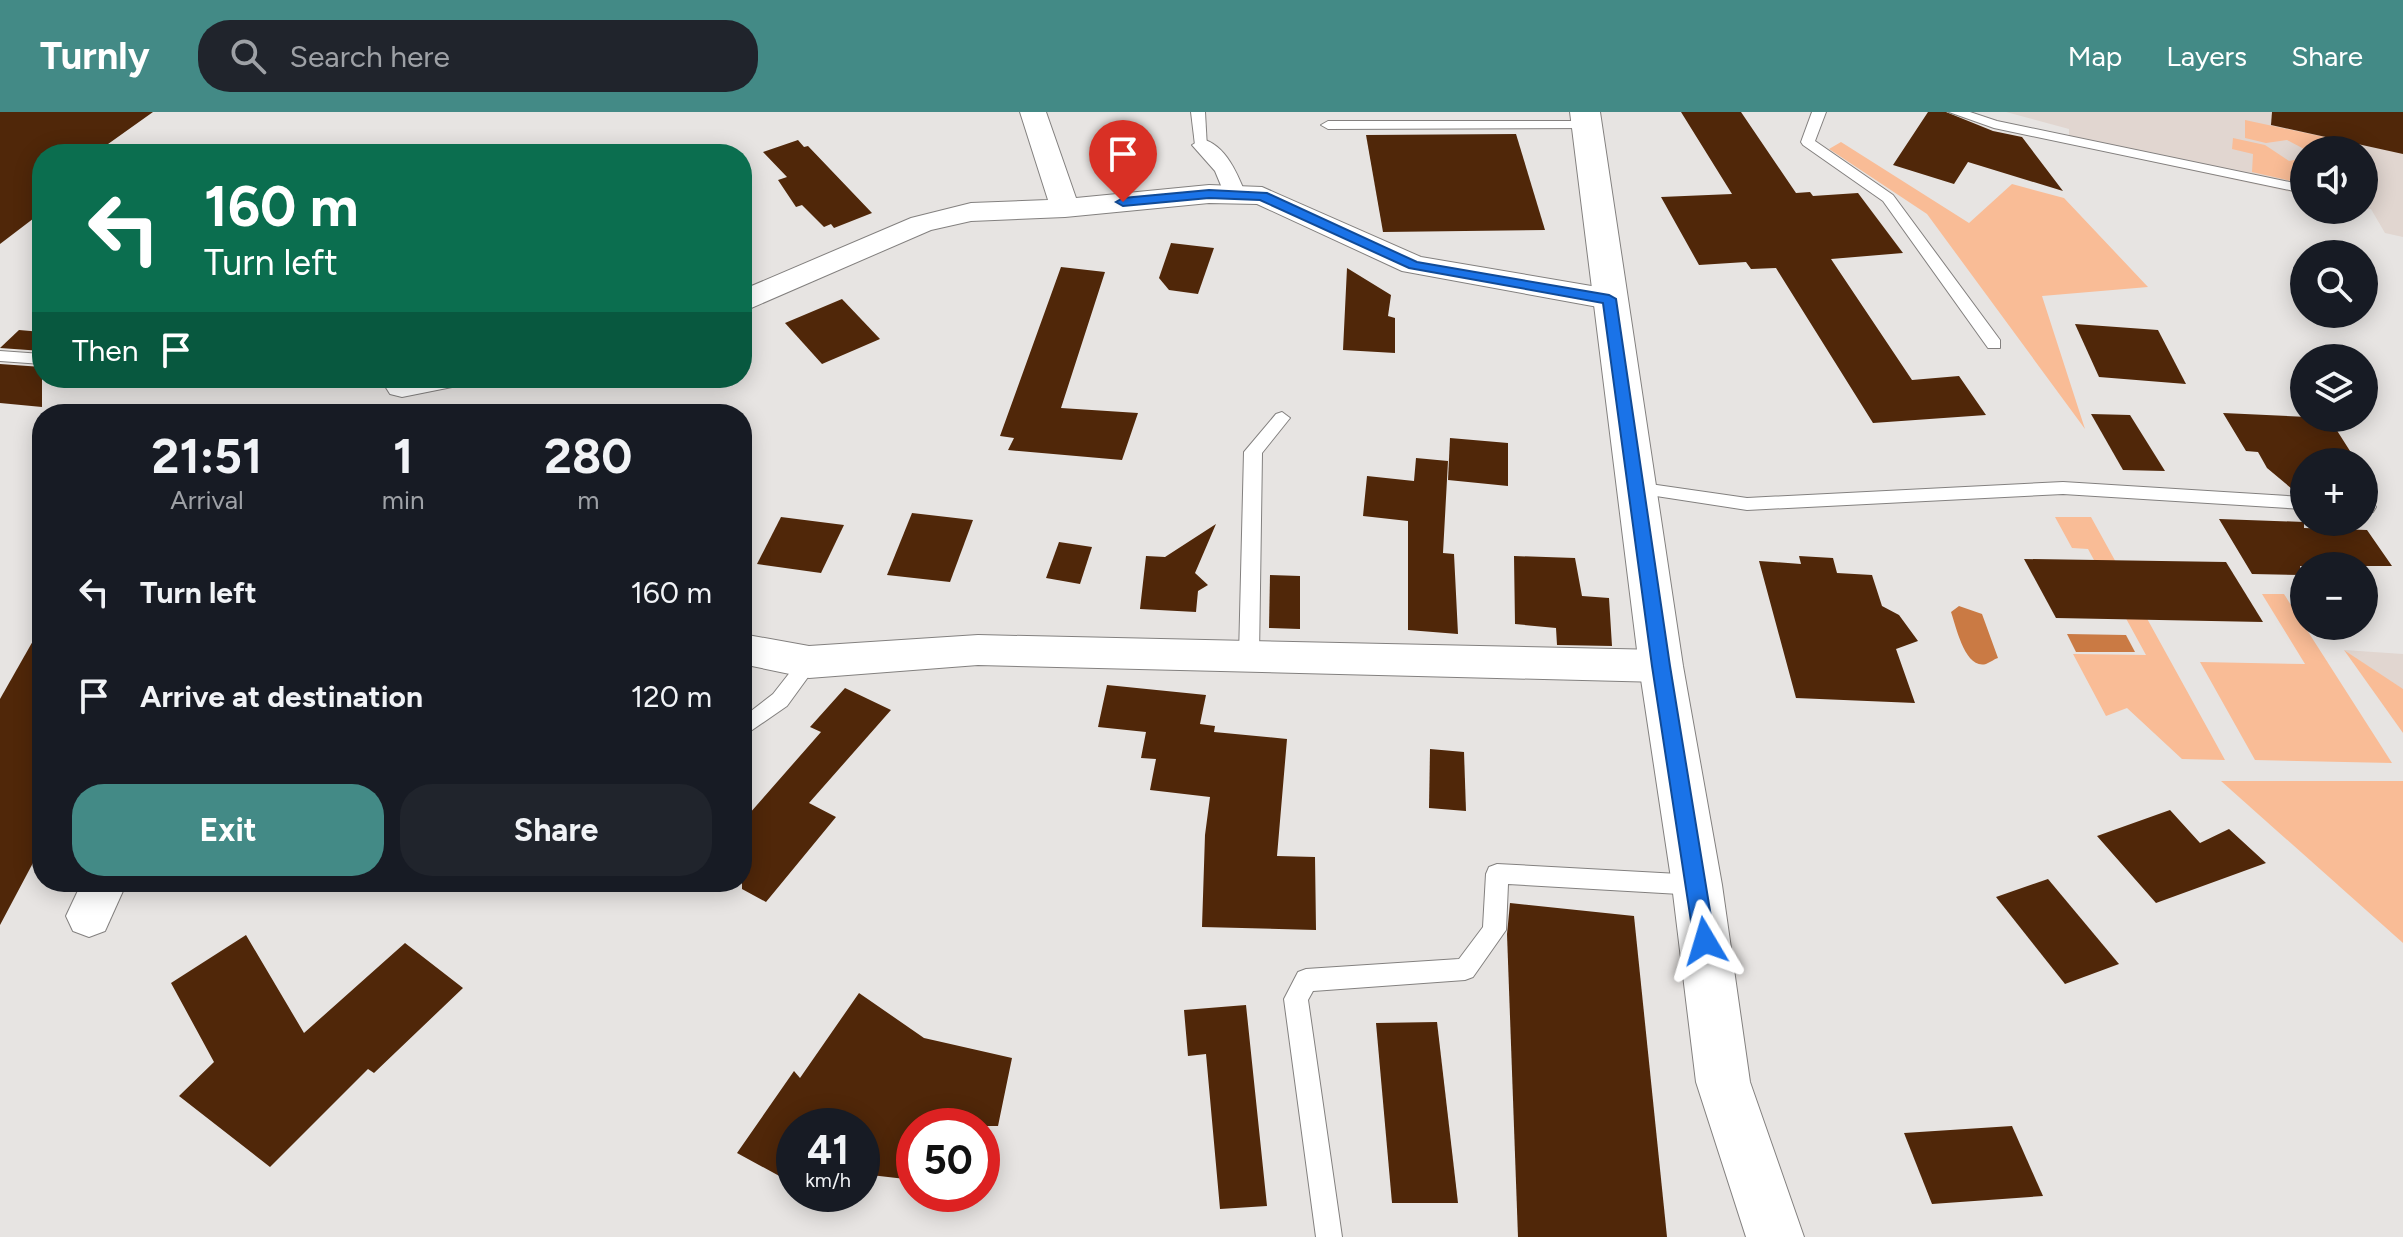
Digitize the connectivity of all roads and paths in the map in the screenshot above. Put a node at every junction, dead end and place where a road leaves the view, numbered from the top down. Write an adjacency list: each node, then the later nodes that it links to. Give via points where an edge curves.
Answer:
1 (1033, 112): 10 (street)
2 (1198, 112): 7 (lane)
3 (1819, 112): 13 (lane, via 1808,142 1888,198)
4 (1956, 112): 8 (lane)
5 (1586, 118): 6 (lane); 12 (main road)
6 (1328, 125)
7 (1202, 145): 9 (street, via 1225,169)
8 (2290, 186)
9 (1235, 195): 10 (street); 12 (street, via 1262,196 1413,265)
10 (1065, 208): 11 (street, via 971,212 921,224)
11 (752, 298)
12 (1609, 299): 17 (main road)
13 (1994, 344)
14 (0, 356): 15 (lane)
15 (32, 358)
16 (1282, 418): 20 (lane, via 1253,452)
17 (1636, 488): 18 (lane, via 1747,504 2063,488); 22 (main road)
18 (2290, 502)
19 (752, 651): 21 (street)
20 (1249, 656): 21 (street, via 978,650); 22 (street)
21 (809, 662): 23 (lane, via 780,700)
22 (1661, 666): 24 (main road)
23 (752, 721)
24 (1697, 885): 25 (lane, via 1497,874 1494,930 1465,969 1306,980 1296,999); 26 (main road, via 1723,1082)
25 (1329, 1237)
26 (1775, 1237)

